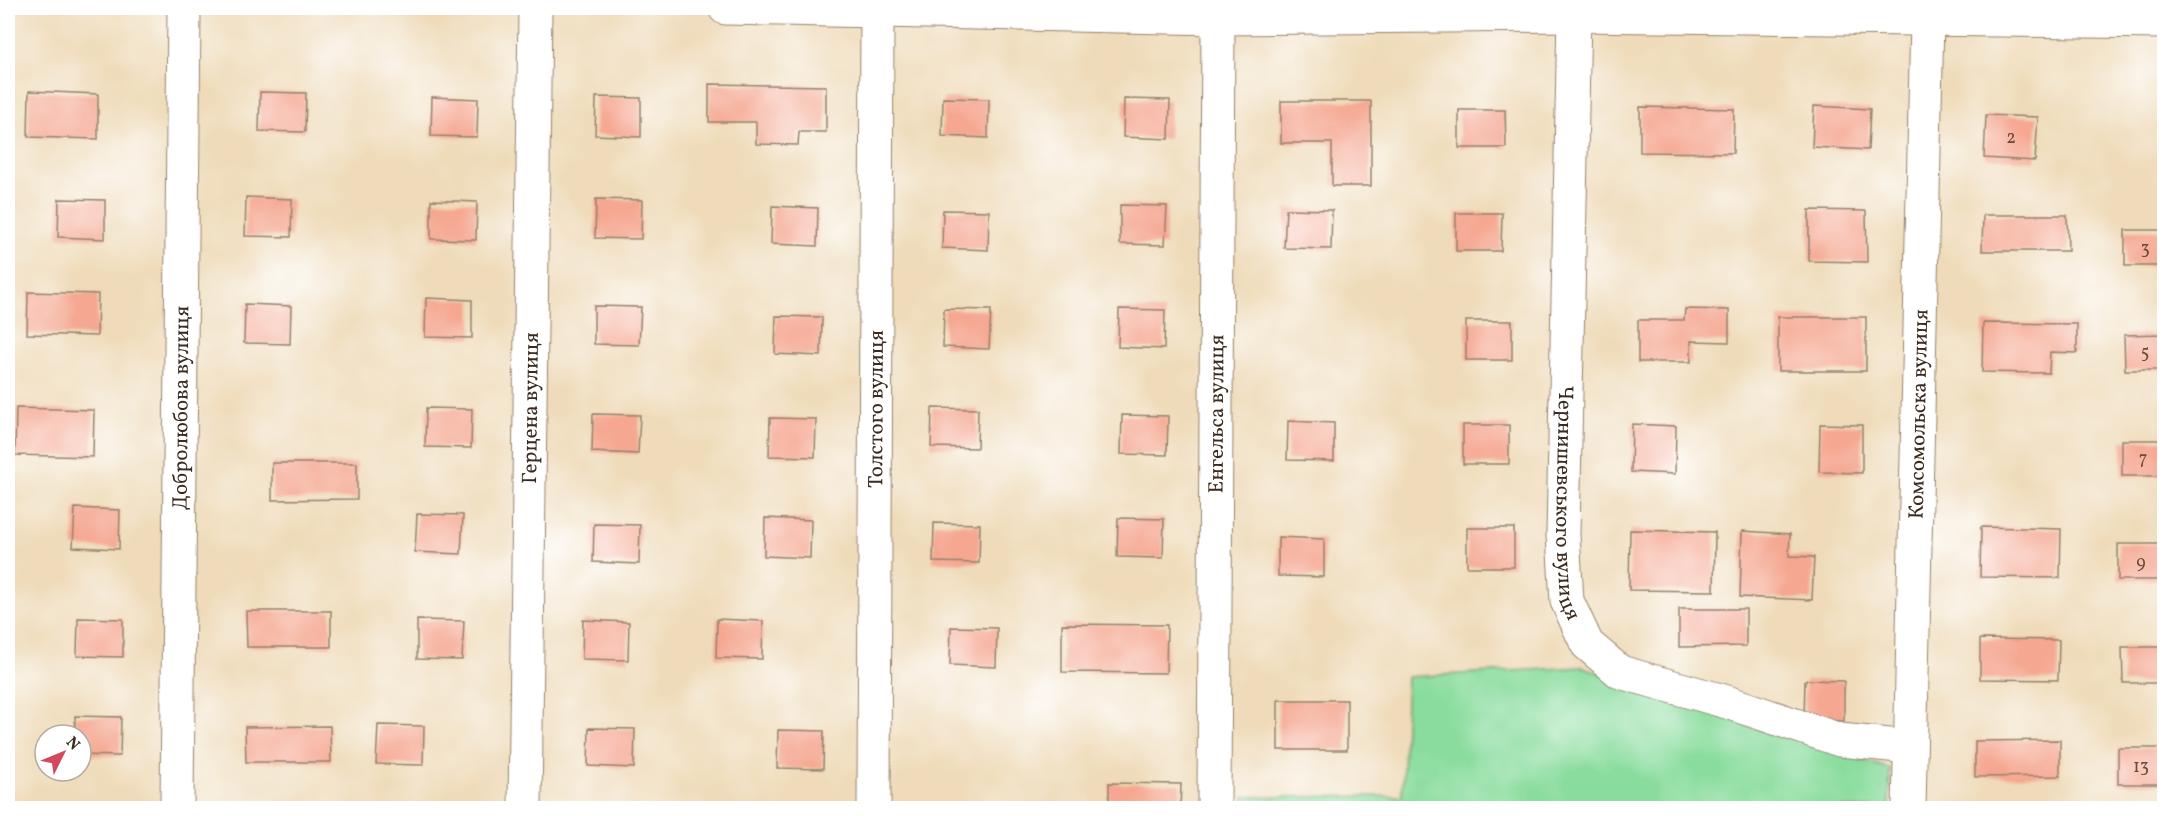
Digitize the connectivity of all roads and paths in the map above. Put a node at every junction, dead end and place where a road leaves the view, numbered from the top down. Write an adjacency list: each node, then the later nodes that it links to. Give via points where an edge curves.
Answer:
1 (184, 8): 10 (street, Добролюбова вулиця)
2 (535, 8): 11 (street, Герцена вулиця)
3 (725, 8): 4 (street)
4 (877, 11): 6 (street); 12 (street, Толстого вулиця)
5 (1574, 15): 6 (street); 7 (street); 9 (street, Чернишевського вулиця, via 1563,535 1568,601 1587,644 1620,672 1840,740)
6 (1218, 18): 13 (street, Енгельса вулиця)
7 (1927, 19): 8 (street); 9 (street, Комсомольска вулиця)
8 (2164, 22)
9 (1909, 747): 14 (street, Комсомольска вулиця)
10 (177, 808)
11 (525, 808)
12 (874, 808)
13 (1214, 808)
14 (1909, 808)

